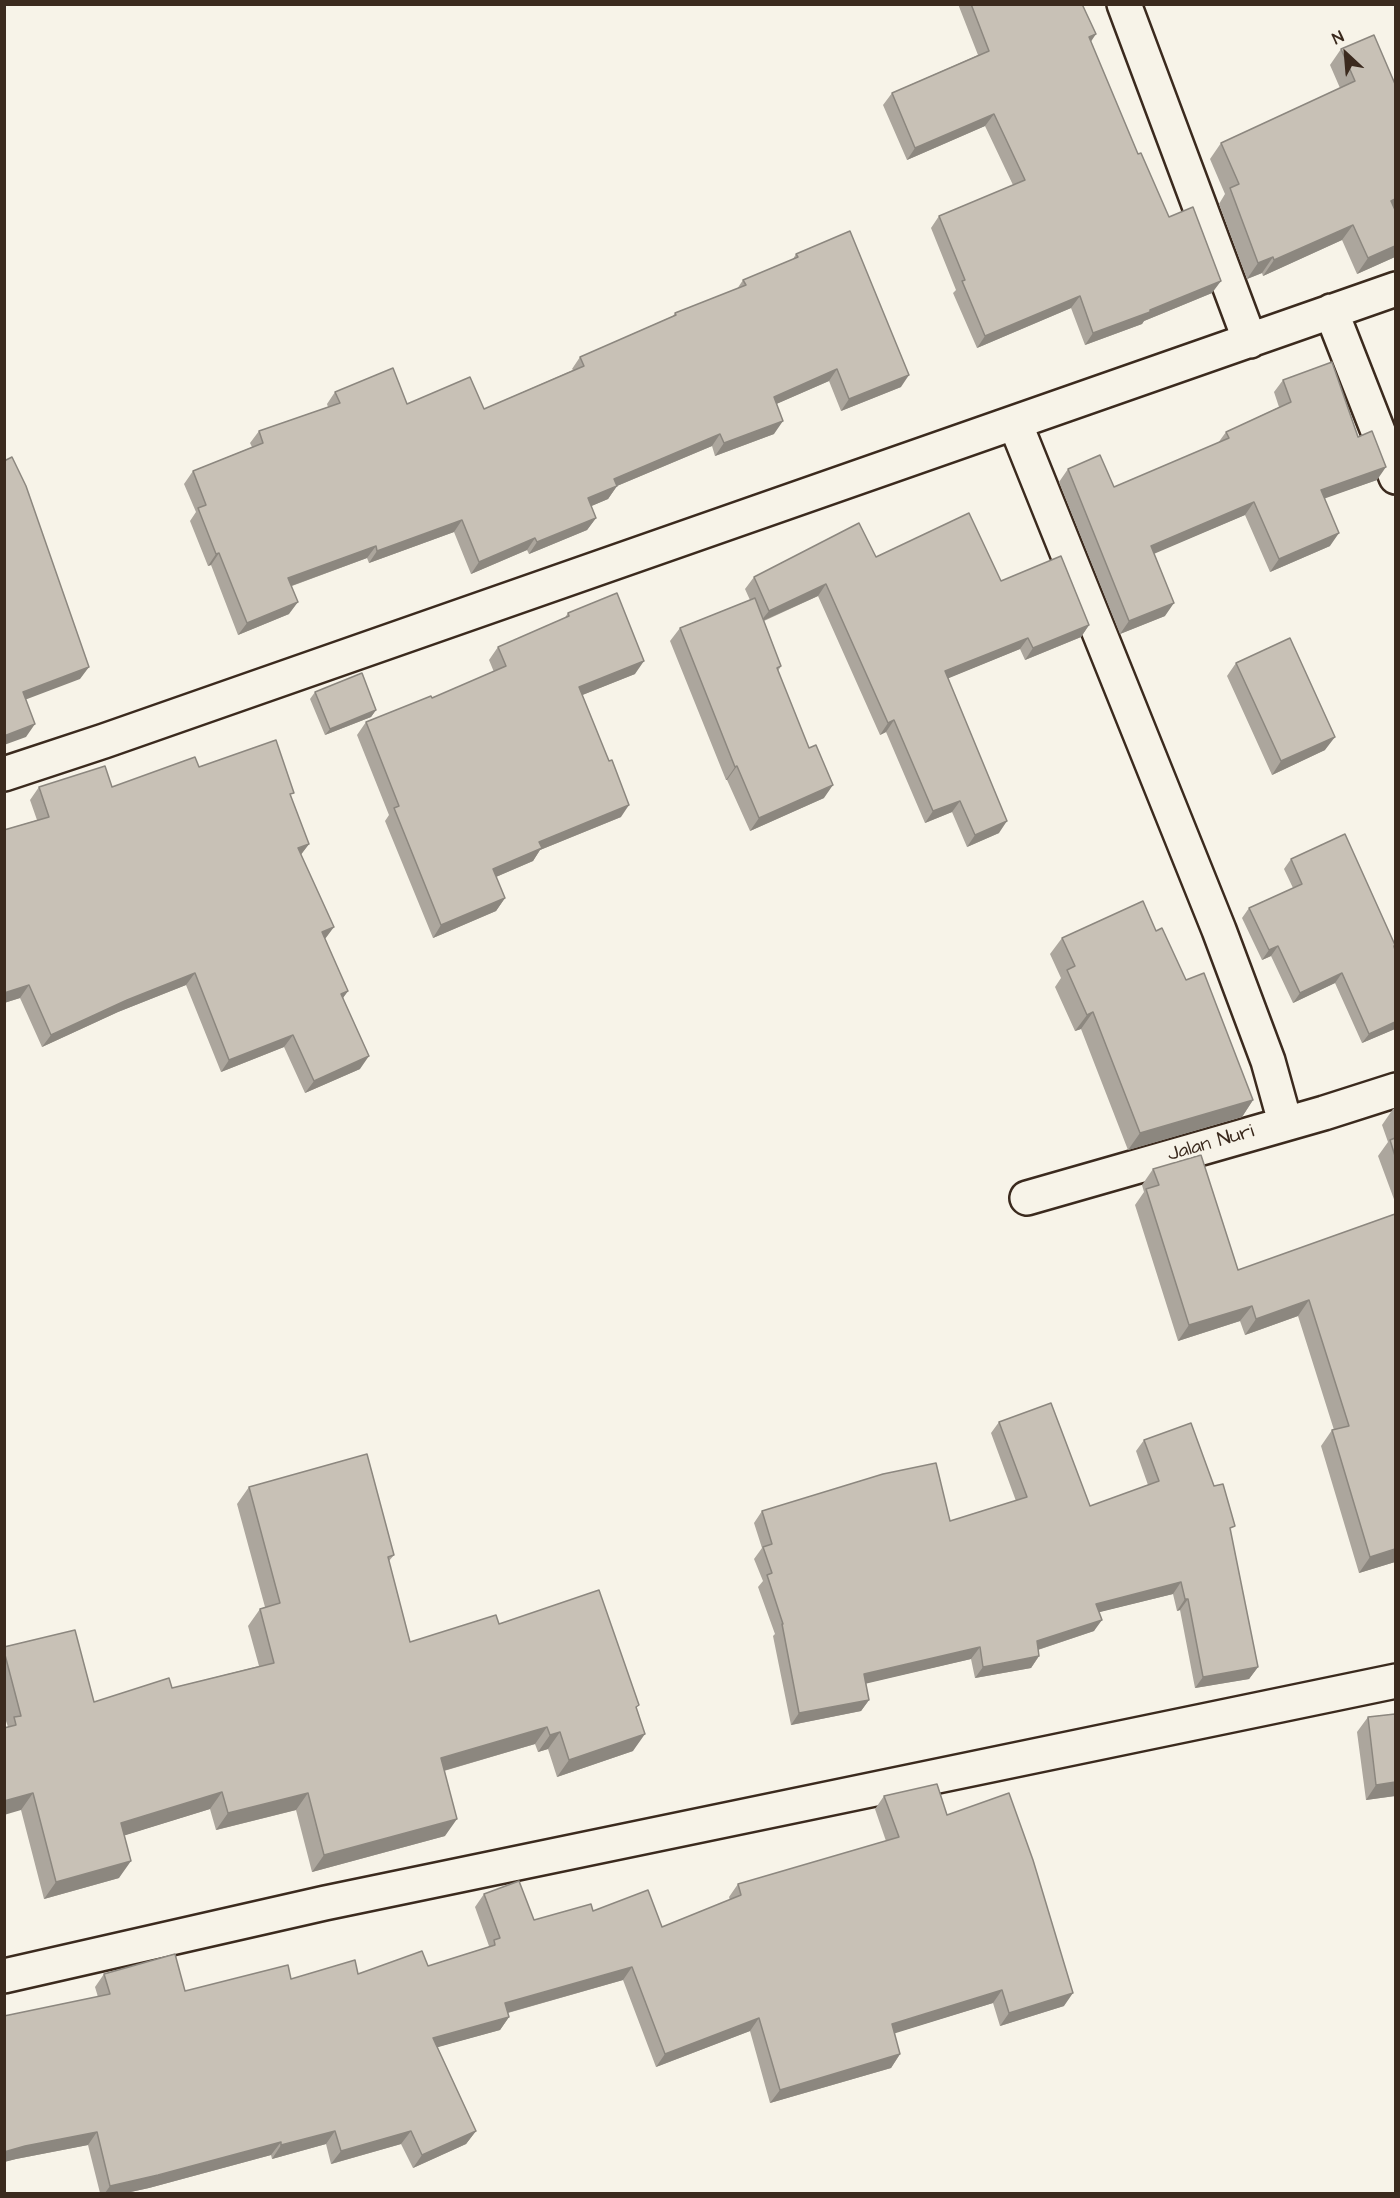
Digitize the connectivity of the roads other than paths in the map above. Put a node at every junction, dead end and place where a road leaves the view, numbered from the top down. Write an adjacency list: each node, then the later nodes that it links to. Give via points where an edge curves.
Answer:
1 (1124, 4): 4 (street)
2 (1395, 289): 3 (street)
3 (1331, 311): 4 (street); 6 (street)
4 (1250, 341): 5 (street)
5 (1015, 423): 7 (street); 9 (street, via 1219,930 1268,1061)
6 (1395, 477)
7 (4, 774)
8 (1395, 1090): 9 (street, Jalan Nuri)
9 (1285, 1122): 10 (street, Jalan Nuri)
10 (1027, 1198)
11 (1395, 1681): 12 (street, via 325,1903)
12 (4, 1976)

